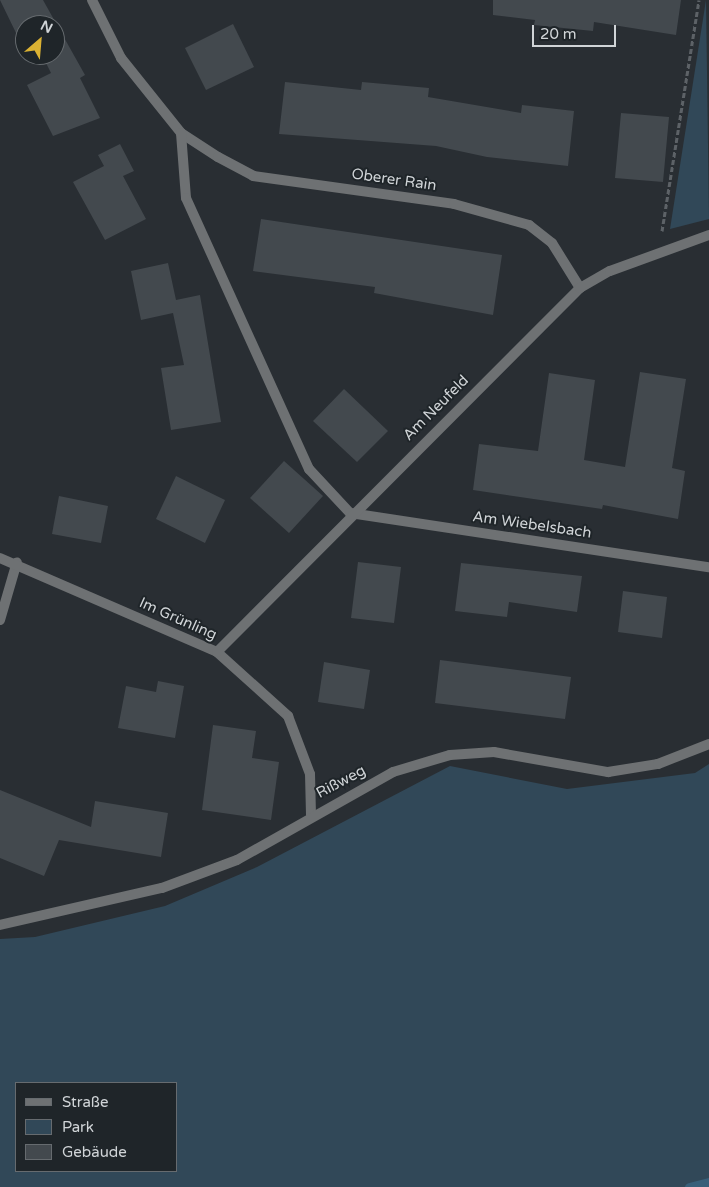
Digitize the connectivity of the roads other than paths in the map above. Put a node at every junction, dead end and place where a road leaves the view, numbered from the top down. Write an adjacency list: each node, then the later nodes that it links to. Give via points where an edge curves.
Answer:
1 (92, 0): 2 (street, Oberer Rain, via 120,58)
2 (181, 134): 4 (street, Oberer Rain, via 253,176 454,204 530,225 552,243); 5 (street, via 190,207 309,469)
3 (709, 235): 4 (street, Am Neufeld, via 659,251)
4 (580, 288): 5 (street, Am Neufeld)
5 (350, 513): 8 (street, Am Wiebelsbach); 10 (street, Am Neufeld)
6 (0, 558): 7 (street, Im Grünling)
7 (18, 562): 9 (street); 10 (street, Im Grünling)
8 (709, 567)
9 (0, 620)
10 (217, 652): 12 (street, Im Grünling, via 288,716 310,774)
11 (709, 744): 12 (street, Rißweg, via 658,764 608,772 494,752 450,755 393,772)
12 (311, 815): 13 (street, Rißweg, via 238,860 162,888)
13 (0, 925)

